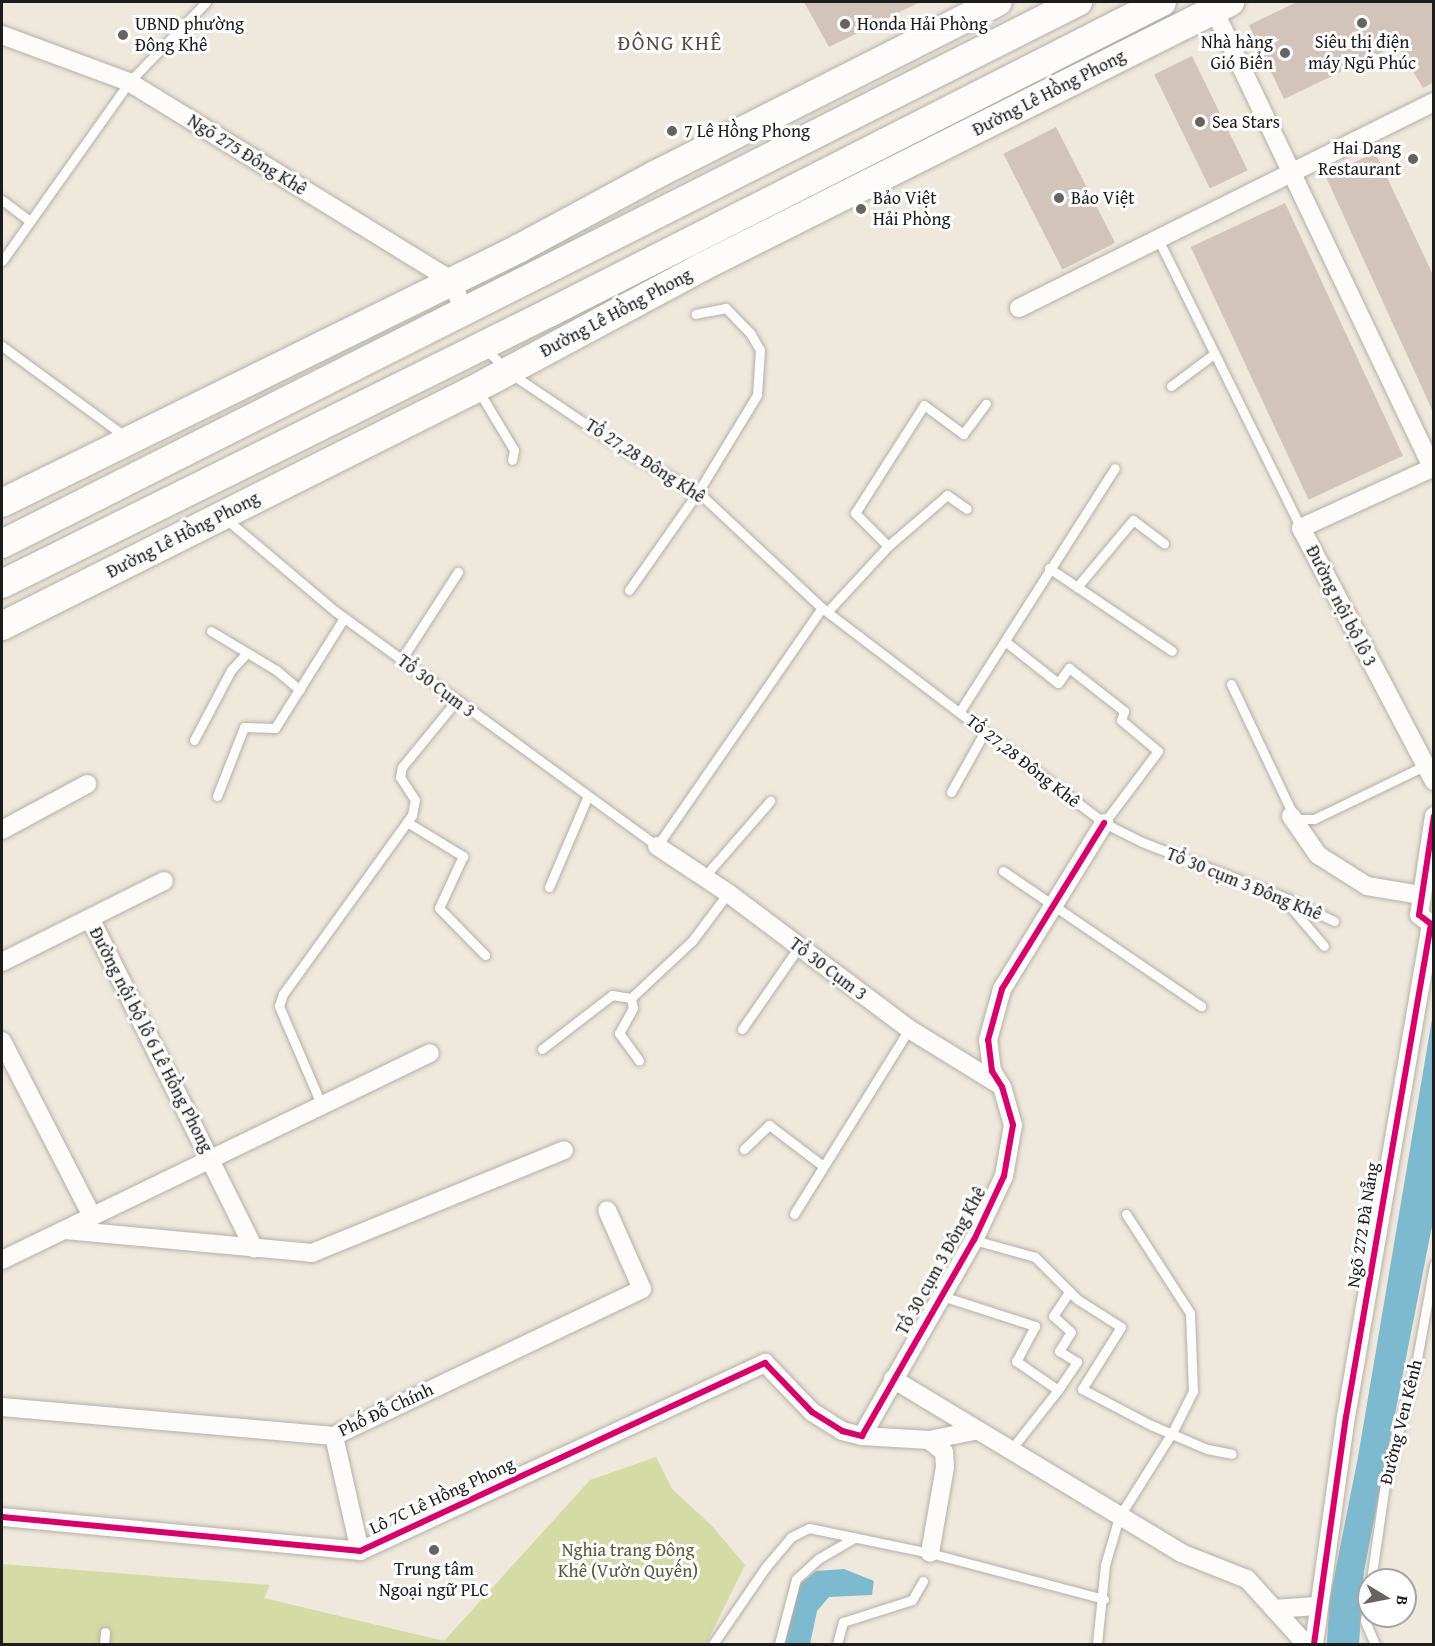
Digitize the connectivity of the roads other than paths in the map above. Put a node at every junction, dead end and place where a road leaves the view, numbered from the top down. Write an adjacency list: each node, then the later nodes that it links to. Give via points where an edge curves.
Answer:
1 (206, 2): 7 (lane)
2 (999, 2): 14 (main road)
3 (1078, 2): 16 (main road)
4 (1162, 2): 18 (main road, Đường Lê Hồng Phong)
5 (1222, 6): 9 (street, Đường nội bộ lô 3); 21 (main road, Đường Lê Hồng Phong, via 702,267)
6 (2, 35): 7 (street, Ngõ 275 Đông Khê)
7 (129, 82): 11 (lane); 14 (street, Ngõ 275 Đông Khê)
8 (1434, 102): 9 (street)
9 (1294, 173): 12 (street); 27 (street, Đường nội bộ lô 3)
10 (2, 200): 11 (lane)
11 (30, 221): 13 (lane)
12 (1158, 239): 15 (street); 20 (lane)
13 (2, 261)
14 (451, 280): 16 (street); 25 (main road)
15 (1019, 308)
16 (465, 313): 35 (main road)
17 (696, 314): 29 (lane, via 726,308 750,333 760,356 757,395)
18 (483, 345): 21 (lane, Tổ 27,28 Đông Khê); 39 (main road, Đường Lê Hồng Phong)
19 (2, 346): 25 (lane)
20 (1214, 354): 22 (lane); 33 (lane)
21 (507, 371): 23 (main road, Đường Lê Hồng Phong); 29 (lane, Tổ 27,28 Đông Khê, via 633,455)
22 (1171, 386)
23 (477, 388): 26 (lane, via 514,450); 32 (main road, Đường Lê Hồng Phong)
24 (986, 404): 36 (lane, via 963,434 924,405 855,513)
25 (128, 438): 30 (main road)
26 (512, 460)
27 (1433, 467): 33 (street, Đường nội bộ lô 3)
28 (1114, 468): 37 (lane)
29 (698, 492): 41 (lane); 42 (lane, Tổ 27,28 Đông Khê)
30 (2, 503)
31 (967, 509): 36 (lane, via 947,495)
32 (222, 516): 43 (lane, Tổ 30 Cụm 3); 44 (main road, Đường Lê Hồng Phong)
33 (1301, 528): 56 (street, Đường nội bộ lô 3)
34 (1164, 543): 40 (lane, via 1132,520)
35 (2, 544)
36 (888, 546): 42 (lane)
37 (1049, 568): 40 (lane); 46 (lane)
38 (458, 572): 49 (lane)
39 (2, 584)
40 (1077, 587): 47 (lane)
41 (629, 590)
42 (825, 610): 53 (lane, Tổ 27,28 Đông Khê); 67 (lane)
43 (344, 618): 49 (lane, Tổ 30 Cụm 3); 51 (lane)
44 (2, 626)
45 (211, 631): 48 (lane)
46 (1006, 642): 53 (lane); 65 (lane, via 1058,683 1069,668 1124,711 1121,720 1158,751)
47 (1172, 651)
48 (245, 655): 51 (lane, via 276,670); 55 (lane, via 231,670)
49 (401, 660): 52 (lane, Tổ 30 Cụm 3)
50 (1231, 684): 62 (lane)
51 (300, 690): 59 (lane, via 275,728 244,727)
52 (456, 701): 60 (lane, Tổ 30 Cụm 3); 64 (lane, via 402,768 400,777 415,800)
53 (960, 711): 54 (lane, Tổ 27,28 Đông Khê)
54 (984, 733): 58 (lane); 65 (lane, Tổ 27,28 Đông Khê)
55 (194, 740)
56 (1429, 774): 62 (lane, via 1314,819)
57 (87, 784): 66 (street)
58 (951, 792)
59 (216, 796)
60 (587, 798): 67 (lane, Tổ 30 Cụm 3); 71 (lane)
61 (770, 801): 69 (lane)
62 (1291, 816): 73 (street, via 1318,855 1367,886)
63 (1434, 816): 73 (street, Ngõ 272 Đà Nẵng)
64 (407, 822): 81 (lane, via 463,856 439,909); 92 (lane, via 283,994 279,1006)
65 (1104, 823): 74 (lane, Tổ 30 cụm 3 Đông Khê, via 1142,842); 75 (street, Tổ 30 cụm 3 Đông Khê)
66 (2, 830)
67 (657, 846): 69 (street, Tổ 30 Cụm 3)
68 (1004, 871): 75 (lane)
69 (704, 877): 72 (street, Tổ 30 Cụm 3)
70 (164, 881): 77 (street, Đường nội bộ lô 6 Lê Hồng Phong)
71 (549, 887)
72 (728, 892): 80 (street, Tổ 30 Cụm 3); 83 (lane, via 692,941)
73 (1421, 895): 76 (street, Ngõ 272 Đà Nẵng, via 1419,915)
74 (1281, 896): 78 (lane, Tổ 30 cụm 3 Đông Khê); 79 (lane)
75 (1052, 904): 84 (lane); 91 (street, Tổ 30 cụm 3 Đông Khê, via 1002,989 988,1040 992,1071)
76 (1432, 917): 126 (street, Ngõ 272 Đà Nẵng)
77 (90, 918): 82 (street, Đường nội bộ lô 6 Lê Hồng Phong); 95 (street, Đường nội bộ lô 6 Lê Hồng Phong)
78 (1334, 921)
79 (1324, 946)
80 (798, 948): 85 (lane); 86 (street, Tổ 30 Cụm 3)
81 (485, 955)
82 (2, 962)
83 (631, 998): 88 (lane, via 612,995); 90 (lane, via 633,1008 619,1033)
84 (1201, 1006)
85 (742, 1029)
86 (909, 1029): 91 (street, Tổ 30 Cụm 3); 96 (lane)
87 (2, 1041): 100 (street)
88 (542, 1049)
89 (430, 1053): 92 (street, Đường nội bộ lô 6 Lê Hồng Phong)
90 (639, 1061)
91 (1002, 1087): 102 (street, Tổ 30 cụm 3 Đông Khê, via 1013,1125 1004,1176)
92 (322, 1106): 95 (street, Đường nội bộ lô 6 Lê Hồng Phong)
93 (744, 1149): 96 (lane, via 768,1125)
94 (564, 1150): 103 (street, via 312,1253)
95 (212, 1161): 100 (street, Đường nội bộ lô 6 Lê Hồng Phong); 103 (street, Đường nội bộ lô 6 Lê Hồng Phong)
96 (823, 1166): 98 (lane)
97 (607, 1210): 113 (street, Phố Đỗ Chính, via 642,1290)
98 (794, 1214)
99 (1126, 1214): 112 (lane, via 1190,1313 1193,1391)
100 (92, 1216): 101 (street, Đường nội bộ lô 6 Lê Hồng Phong)
101 (65, 1230): 103 (street); 104 (street, Đường nội bộ lô 6 Lê Hồng Phong)
102 (974, 1240): 106 (lane, via 1035,1257); 107 (street, Tổ 30 cụm 3 Đông Khê)
103 (254, 1248)
104 (2, 1260)
105 (1434, 1265): 123 (lane, Đường Ven Kênh, via 1385,1484)
106 (1070, 1291): 109 (lane, via 1053,1316 1071,1332 1059,1351 1077,1362); 112 (lane, via 1121,1327 1082,1389)
107 (942, 1296): 108 (street, Tổ 30 cụm 3 Đông Khê); 109 (lane, via 1035,1326 1016,1361)
108 (893, 1378): 111 (street); 114 (street, Tổ 30 cụm 3 Đông Khê)
109 (1058, 1390): 116 (lane)
110 (2, 1407): 113 (street, Phố Đỗ Chính)
111 (974, 1431): 115 (street); 116 (street)
112 (1172, 1432): 117 (lane, via 1207,1449); 119 (lane)
113 (334, 1436): 121 (street, Lô 7C Lê Hồng Phong)
114 (862, 1436): 115 (street); 121 (street, Lô 7C Lê Hồng Phong, via 842,1431 812,1412 765,1363)
115 (929, 1440): 122 (street, via 944,1452 945,1467)
116 (1009, 1452): 119 (street)
117 (1232, 1454)
118 (2, 1517): 121 (street, Lô 7C Lê Hồng Phong)
119 (1119, 1517): 125 (lane, via 1105,1565); 127 (street, via 1181,1553 1247,1579)
120 (854, 1538): 122 (lane); 131 (lane, via 809,1528 800,1531 765,1568); 132 (lane, via 818,1558 796,1579)
121 (360, 1551)
122 (930, 1553): 125 (lane)
123 (1373, 1568)
124 (922, 1581): 133 (lane, via 912,1600 843,1622)
125 (1104, 1599): 134 (lane)
126 (1317, 1606): 127 (street); 136 (street, Ngõ 272 Đà Nẵng)
127 (1274, 1609): 135 (street)
128 (1368, 1628): 137 (lane)
129 (105, 1632): 130 (lane)
130 (104, 1644)
131 (713, 1644)
132 (778, 1644)
133 (837, 1644)
134 (1097, 1644)
135 (1306, 1644)
136 (1314, 1644)
137 (1375, 1644)

